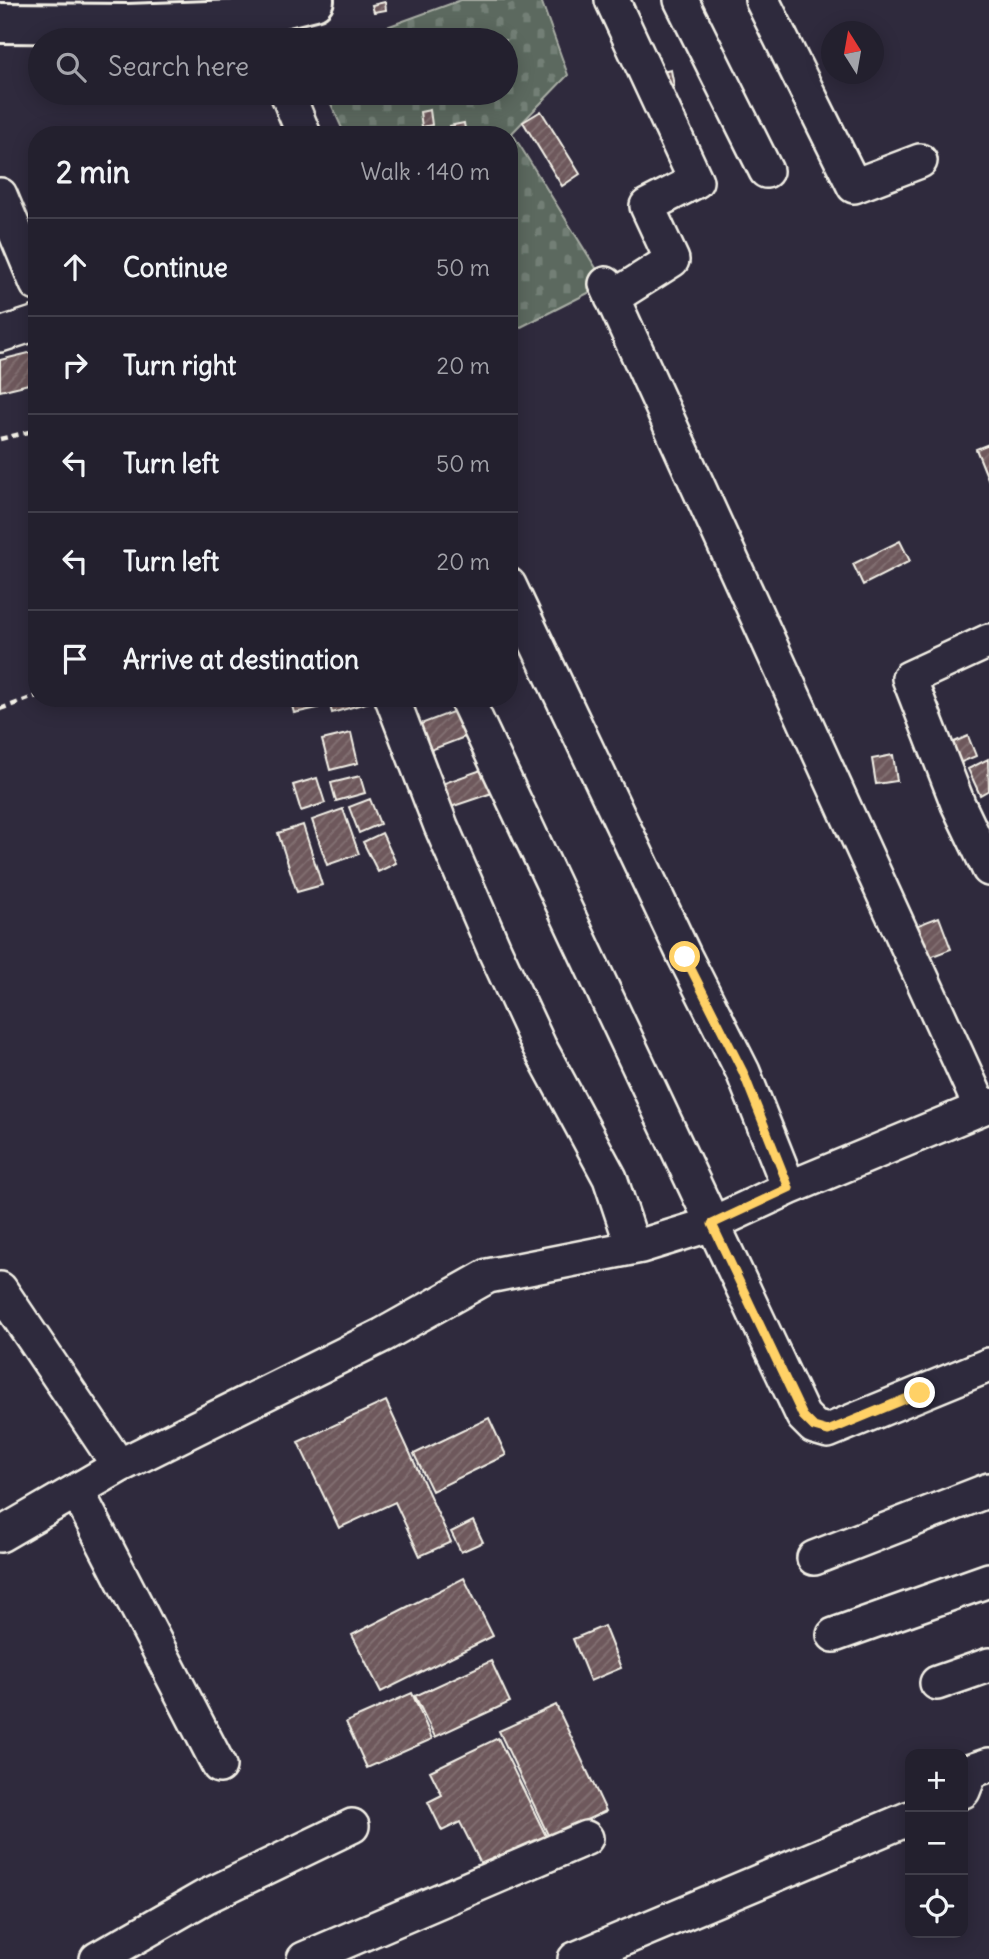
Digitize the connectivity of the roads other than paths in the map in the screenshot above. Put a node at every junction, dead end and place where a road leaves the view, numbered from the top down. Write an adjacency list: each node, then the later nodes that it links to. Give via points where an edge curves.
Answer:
1 (314, 0): 6 (main road)
2 (612, 0): 20 (street, via 696,181 647,206 672,260 609,291)
3 (681, 0): 10 (street)
4 (762, 0): 9 (street, via 854,186)
5 (0, 23): 6 (main road, via 235,20)
6 (260, 28)
7 (292, 105): 8 (street)
8 (300, 126)
9 (920, 161)
10 (766, 171)
11 (0, 195): 12 (street)
12 (28, 262)
13 (28, 326): 14 (street)
14 (0, 335)
15 (518, 604): 21 (street, via 743,1072)
16 (989, 641): 19 (street, via 909,678)
17 (395, 707): 23 (street, via 495,951 539,1046 610,1178)
18 (470, 707): 22 (street)
19 (989, 869)
20 (985, 1106): 21 (street)
21 (789, 1188): 22 (street)
22 (712, 1224): 23 (street); 25 (street, via 803,1416 814,1427 828,1431)
23 (634, 1247): 26 (street, via 488,1276 383,1335)
24 (0, 1289): 26 (street)
25 (989, 1365)
26 (118, 1466): 28 (street)
27 (989, 1490): 30 (street)
28 (77, 1491): 29 (street); 36 (street)
29 (0, 1535)
30 (814, 1558)
31 (989, 1580): 32 (street)
32 (834, 1635)
33 (989, 1665): 34 (street)
34 (937, 1683)
35 (989, 1765): 37 (street, via 971,1771)
36 (219, 1766)
37 (968, 1778)
38 (905, 1820): 43 (street)
39 (352, 1826): 41 (street, via 205,1897)
40 (586, 1838): 42 (street)
41 (97, 1959)
42 (304, 1959)
43 (575, 1959)

